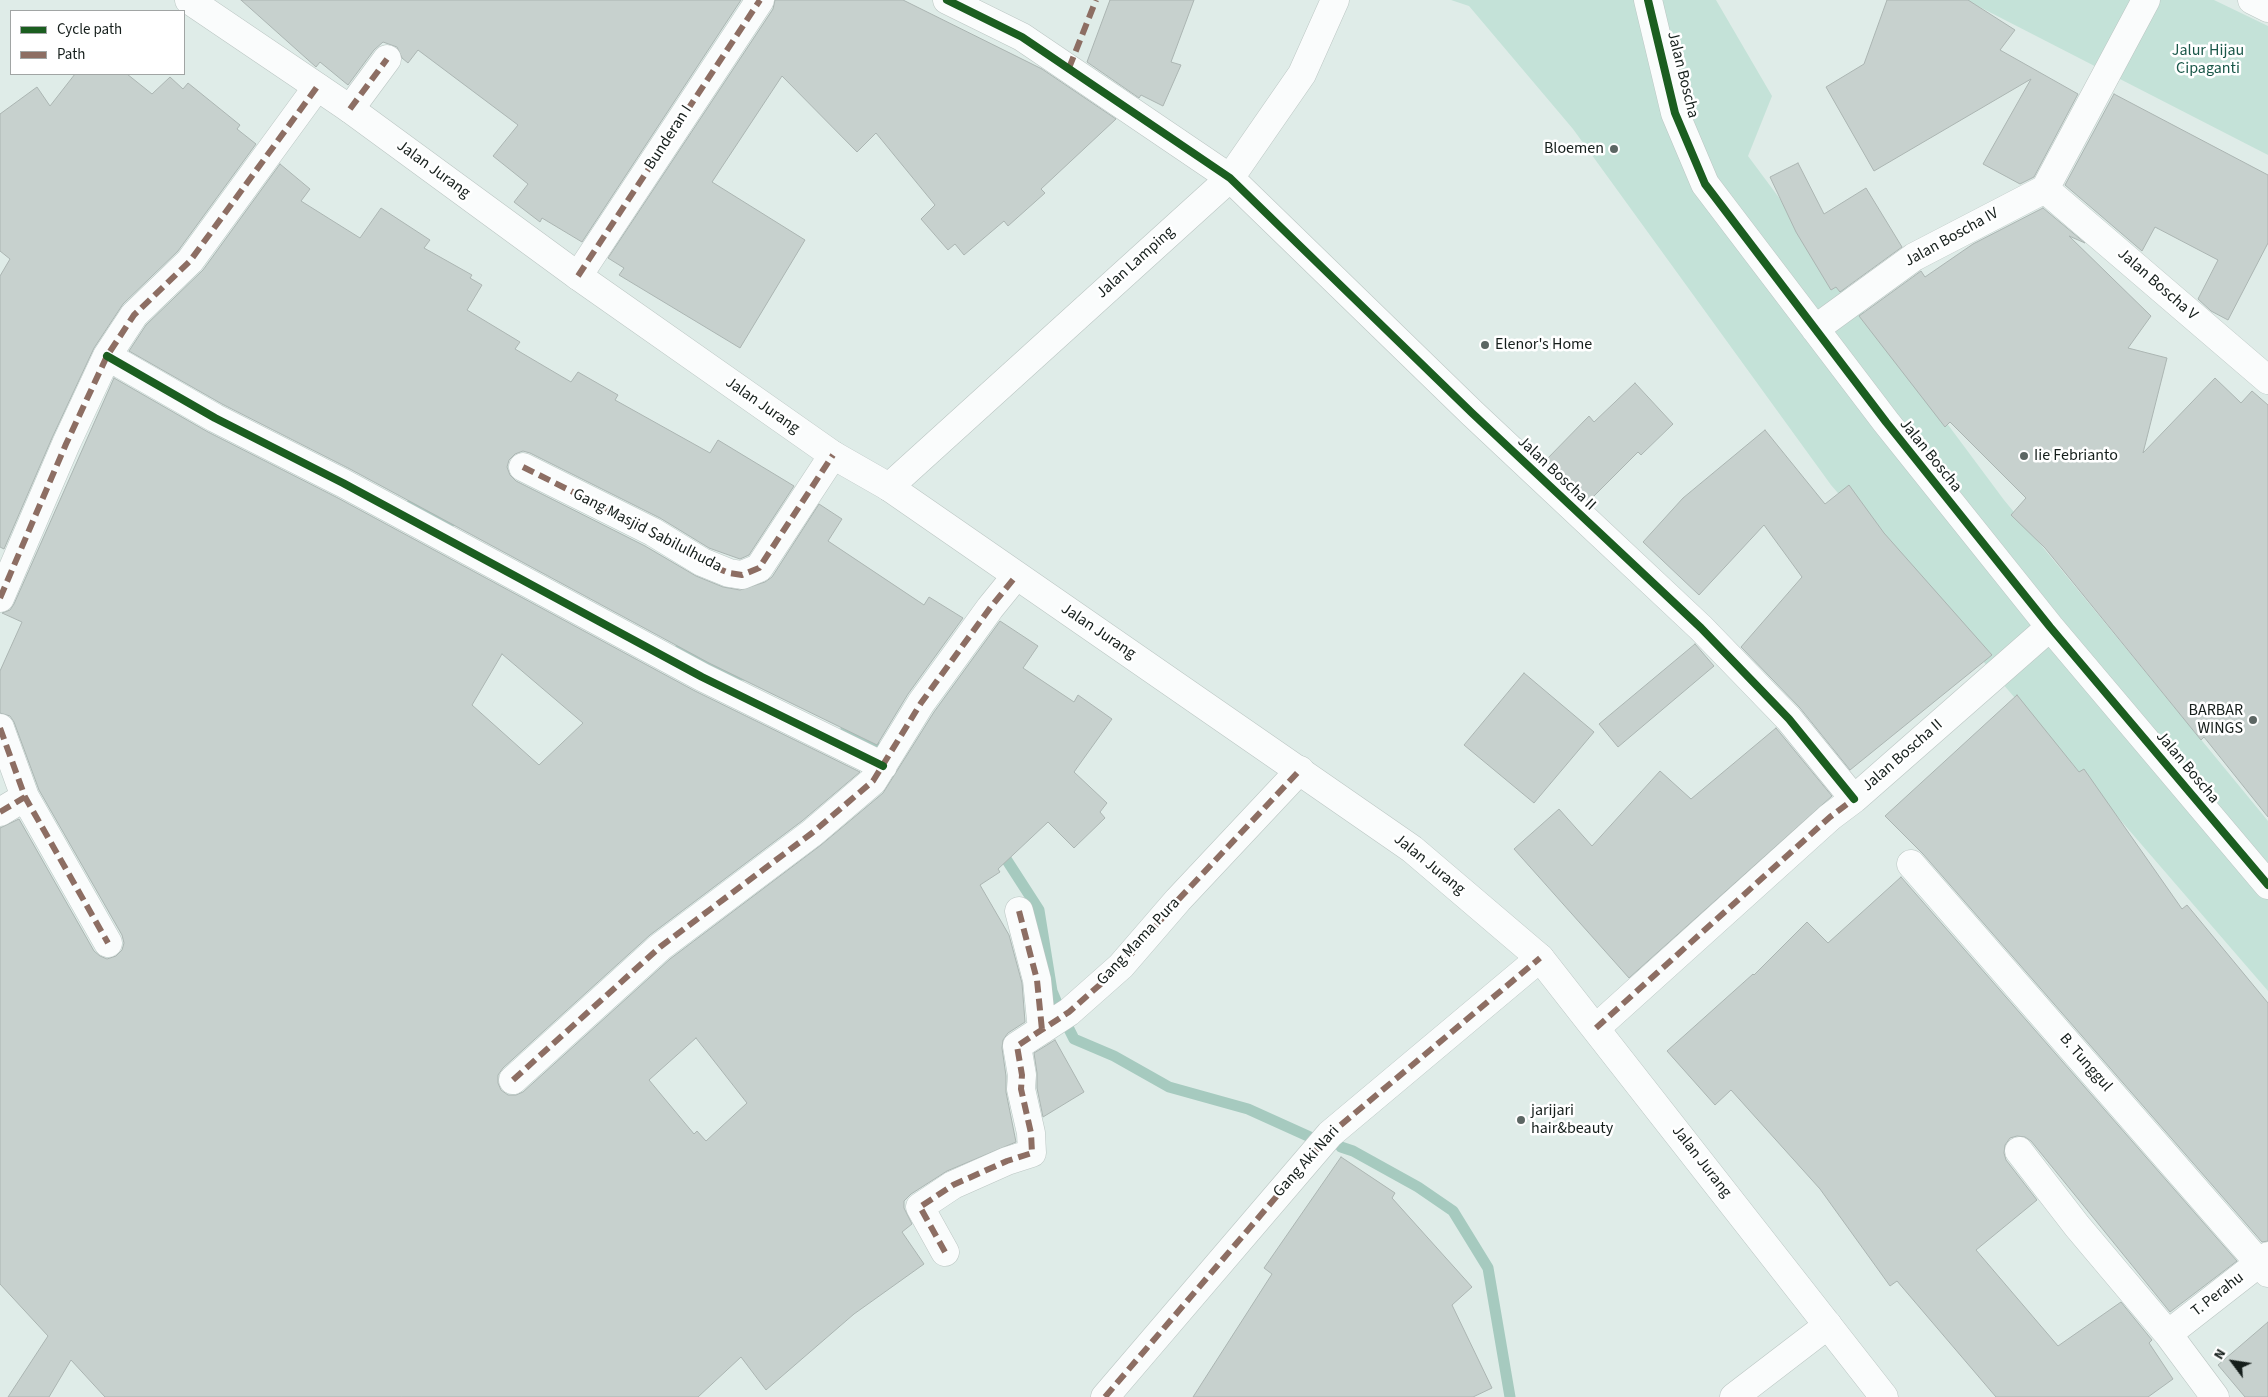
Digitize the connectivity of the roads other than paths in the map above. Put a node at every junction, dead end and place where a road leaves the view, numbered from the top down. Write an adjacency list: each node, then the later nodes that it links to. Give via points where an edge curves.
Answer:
1 (189, 0): 10 (street, Jalan Jurang)
2 (760, 0): 14 (street, Bunderan I)
3 (947, 0): 12 (street, Jalan Boscha II, via 1022,37)
4 (1335, 0): 12 (street, Jalan Lamping, via 1302,74)
5 (1648, 0): 15 (street, Jalan Boscha, via 1674,113 1706,184)
6 (2146, 0): 13 (street)
7 (2252, 0): 8 (street)
8 (2268, 8)
9 (387, 59): 11 (street)
10 (317, 87): 11 (street, Jalan Jurang); 16 (street, via 190,261 134,315)
11 (350, 109): 14 (street, Jalan Jurang)
12 (1230, 178): 20 (street, Jalan Lamping); 28 (street, Jalan Boscha II, via 1472,413 1701,628 1789,719)
13 (2045, 189): 15 (street, Jalan Boscha IV, via 1914,257); 17 (street, Jalan Boscha V)
14 (578, 276): 18 (street, Jalan Jurang)
15 (1815, 330): 23 (street, Jalan Boscha)
16 (107, 356): 22 (street); 25 (street, via 215,418 343,483 702,678)
17 (2268, 380)
18 (833, 455): 19 (street, Gang Masjid Sabilulhuda, via 759,568 742,575 702,562 653,532); 20 (street, Jalan Jurang)
19 (523, 467)
20 (888, 487): 21 (street, Jalan Jurang)
21 (1016, 576): 25 (street, via 921,703); 26 (street, Jalan Jurang)
22 (0, 598)
23 (2050, 627): 28 (street, Jalan Boscha II); 31 (street, Jalan Boscha)
24 (0, 728): 27 (street)
25 (883, 766): 37 (street, via 873,781 812,833 660,947)
26 (1300, 770): 34 (street, Jalan Jurang, via 1412,850); 36 (street, Gang Mama Pura, via 1121,966 1069,1012)
27 (25, 796): 29 (street); 33 (street)
28 (1854, 799): 35 (street)
29 (0, 812)
30 (1911, 864): 40 (street, B. Tunggul)
31 (2268, 885)
32 (1018, 911): 36 (street, via 1037,980)
33 (108, 943)
34 (1540, 958): 35 (street, Jalan Jurang); 43 (street, Gang Aki Nari, via 1330,1134)
35 (1596, 1028): 41 (street, Jalan Jurang)
36 (1042, 1030): 39 (street, Gang Mama Pura, via 1017,1046 1022,1075 1020,1089 1031,1133 1032,1153 953,1185 920,1207)
37 (513, 1080)
38 (2019, 1151): 42 (street)
39 (945, 1252)
40 (2265, 1264): 42 (street, T. Perahu)
41 (1828, 1324): 44 (street); 45 (street, Jalan Jurang)
42 (2168, 1334): 46 (street)
43 (1105, 1397)
44 (1734, 1397)
45 (1884, 1397)
46 (2215, 1397)

